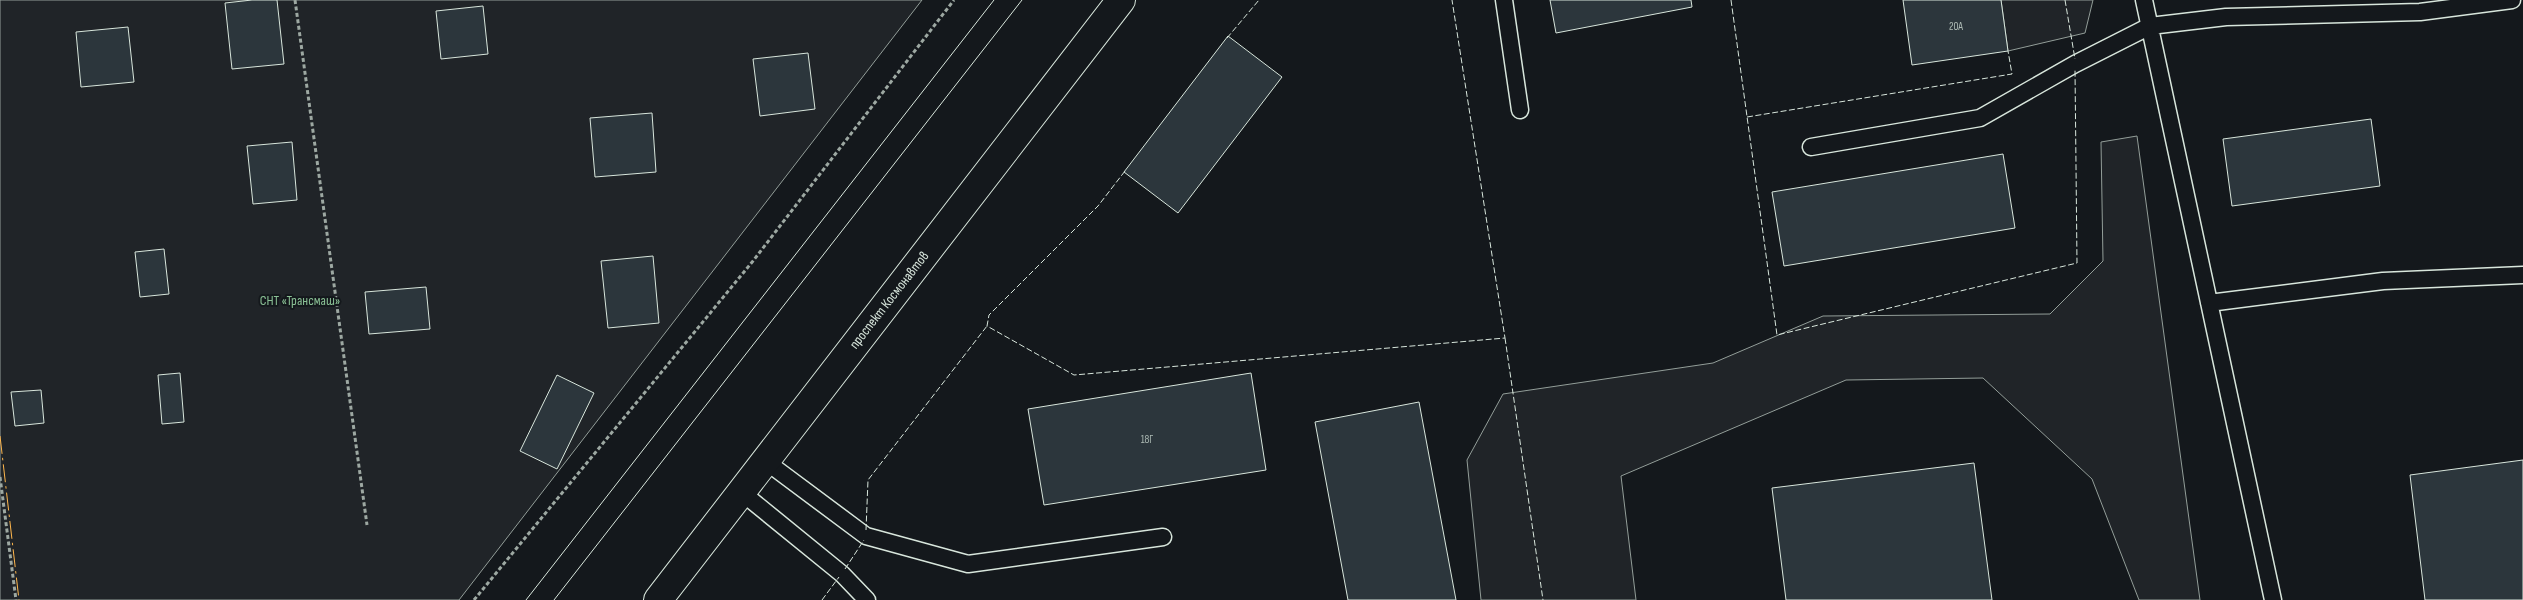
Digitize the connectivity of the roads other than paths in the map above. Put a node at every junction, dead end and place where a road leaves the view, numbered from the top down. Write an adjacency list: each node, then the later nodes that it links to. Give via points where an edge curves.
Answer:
1 (1121, 0): 10 (main road, проспект Космонавтов)
2 (1504, 0): 6 (lane)
3 (2144, 0): 5 (lane)
4 (2512, 0): 5 (lane, via 2420,12 2226,17)
5 (2150, 26): 7 (lane, via 1980,118); 9 (lane)
6 (1520, 110)
7 (1811, 146)
8 (2523, 275): 9 (lane, via 2383,281)
9 (2209, 303): 15 (lane)
10 (764, 460): 11 (main road, проспект Космонавтов); 12 (lane, via 866,536 968,564)
11 (740, 491): 13 (main road, проспект Космонавтов); 14 (lane, via 842,574)
12 (1163, 537)
13 (658, 600)
14 (867, 600)
15 (2273, 600)

